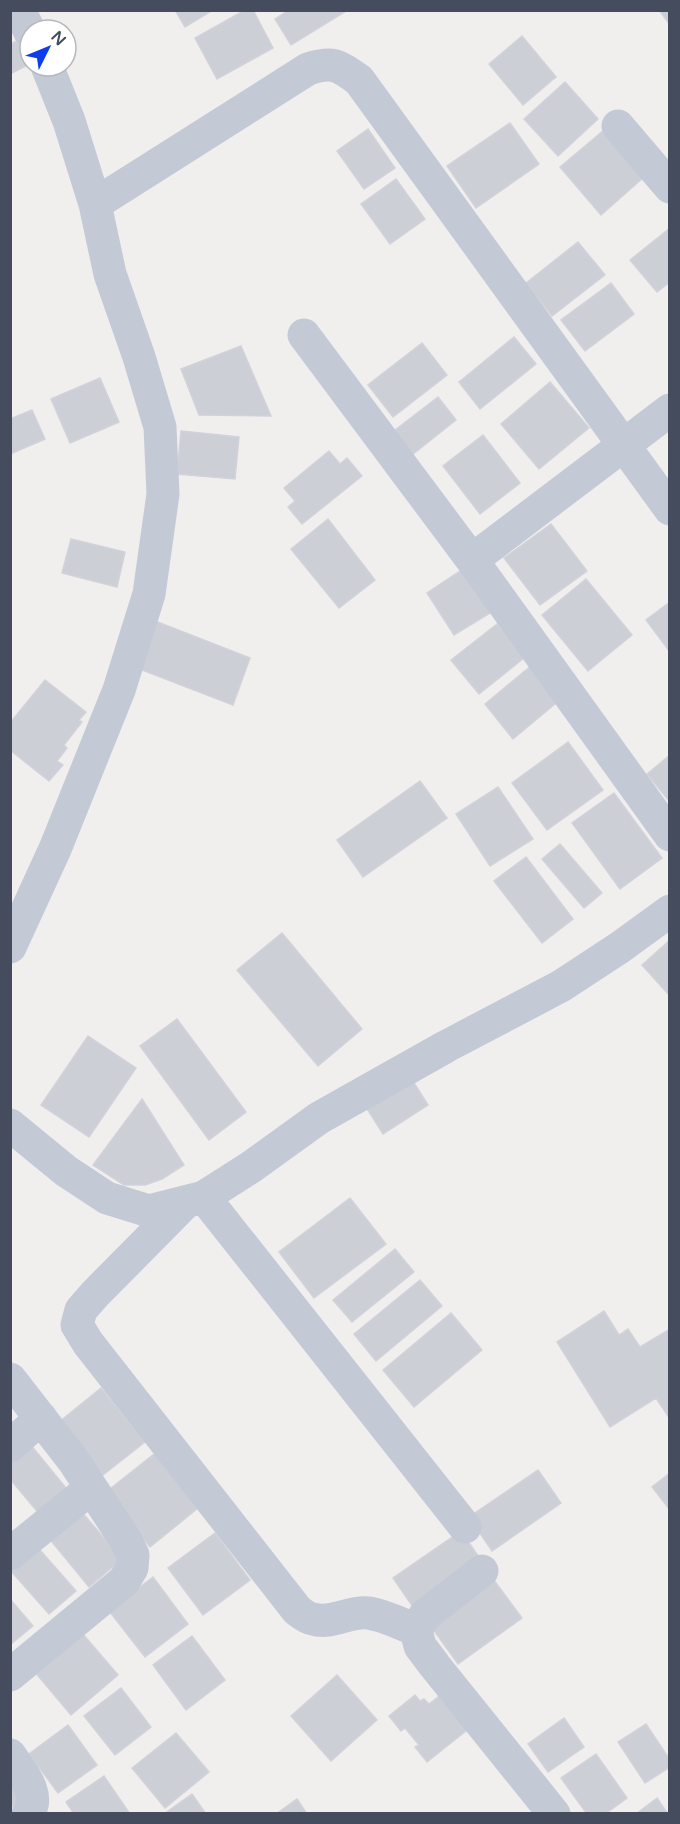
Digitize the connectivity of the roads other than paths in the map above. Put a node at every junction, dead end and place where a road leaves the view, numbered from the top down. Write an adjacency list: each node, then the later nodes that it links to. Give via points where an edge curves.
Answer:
1 (52, 78): 4 (street)
2 (618, 126): 3 (street)
3 (669, 187)
4 (95, 204): 7 (street, via 308,69 326,63 343,68 359,80); 12 (street, via 110,274 160,427 163,494 149,594 119,690 55,849)
5 (304, 335): 9 (street)
6 (669, 410): 7 (street)
7 (624, 445): 8 (street); 9 (street)
8 (669, 508)
9 (472, 560): 10 (street)
10 (669, 836)
11 (669, 911): 14 (street, via 561,986 319,1118 251,1167)
12 (10, 947)
13 (10, 1125): 14 (street, via 66,1171 107,1198 149,1211)
14 (196, 1200): 19 (street); 22 (street, via 95,1294 81,1310 77,1325 297,1610 313,1619 331,1620 368,1613)
15 (10, 1379): 16 (street)
16 (41, 1418): 17 (street); 18 (street)
17 (10, 1446)
18 (91, 1488): 20 (street); 23 (street, via 125,1539 133,1555 132,1568 124,1581)
19 (465, 1527)
20 (10, 1554)
21 (483, 1571): 22 (street, via 425,1615)
22 (417, 1630): 25 (street, via 420,1646)
23 (10, 1675)
24 (10, 1755): 26 (street, via 34,1797)
25 (544, 1810)
26 (28, 1814)

